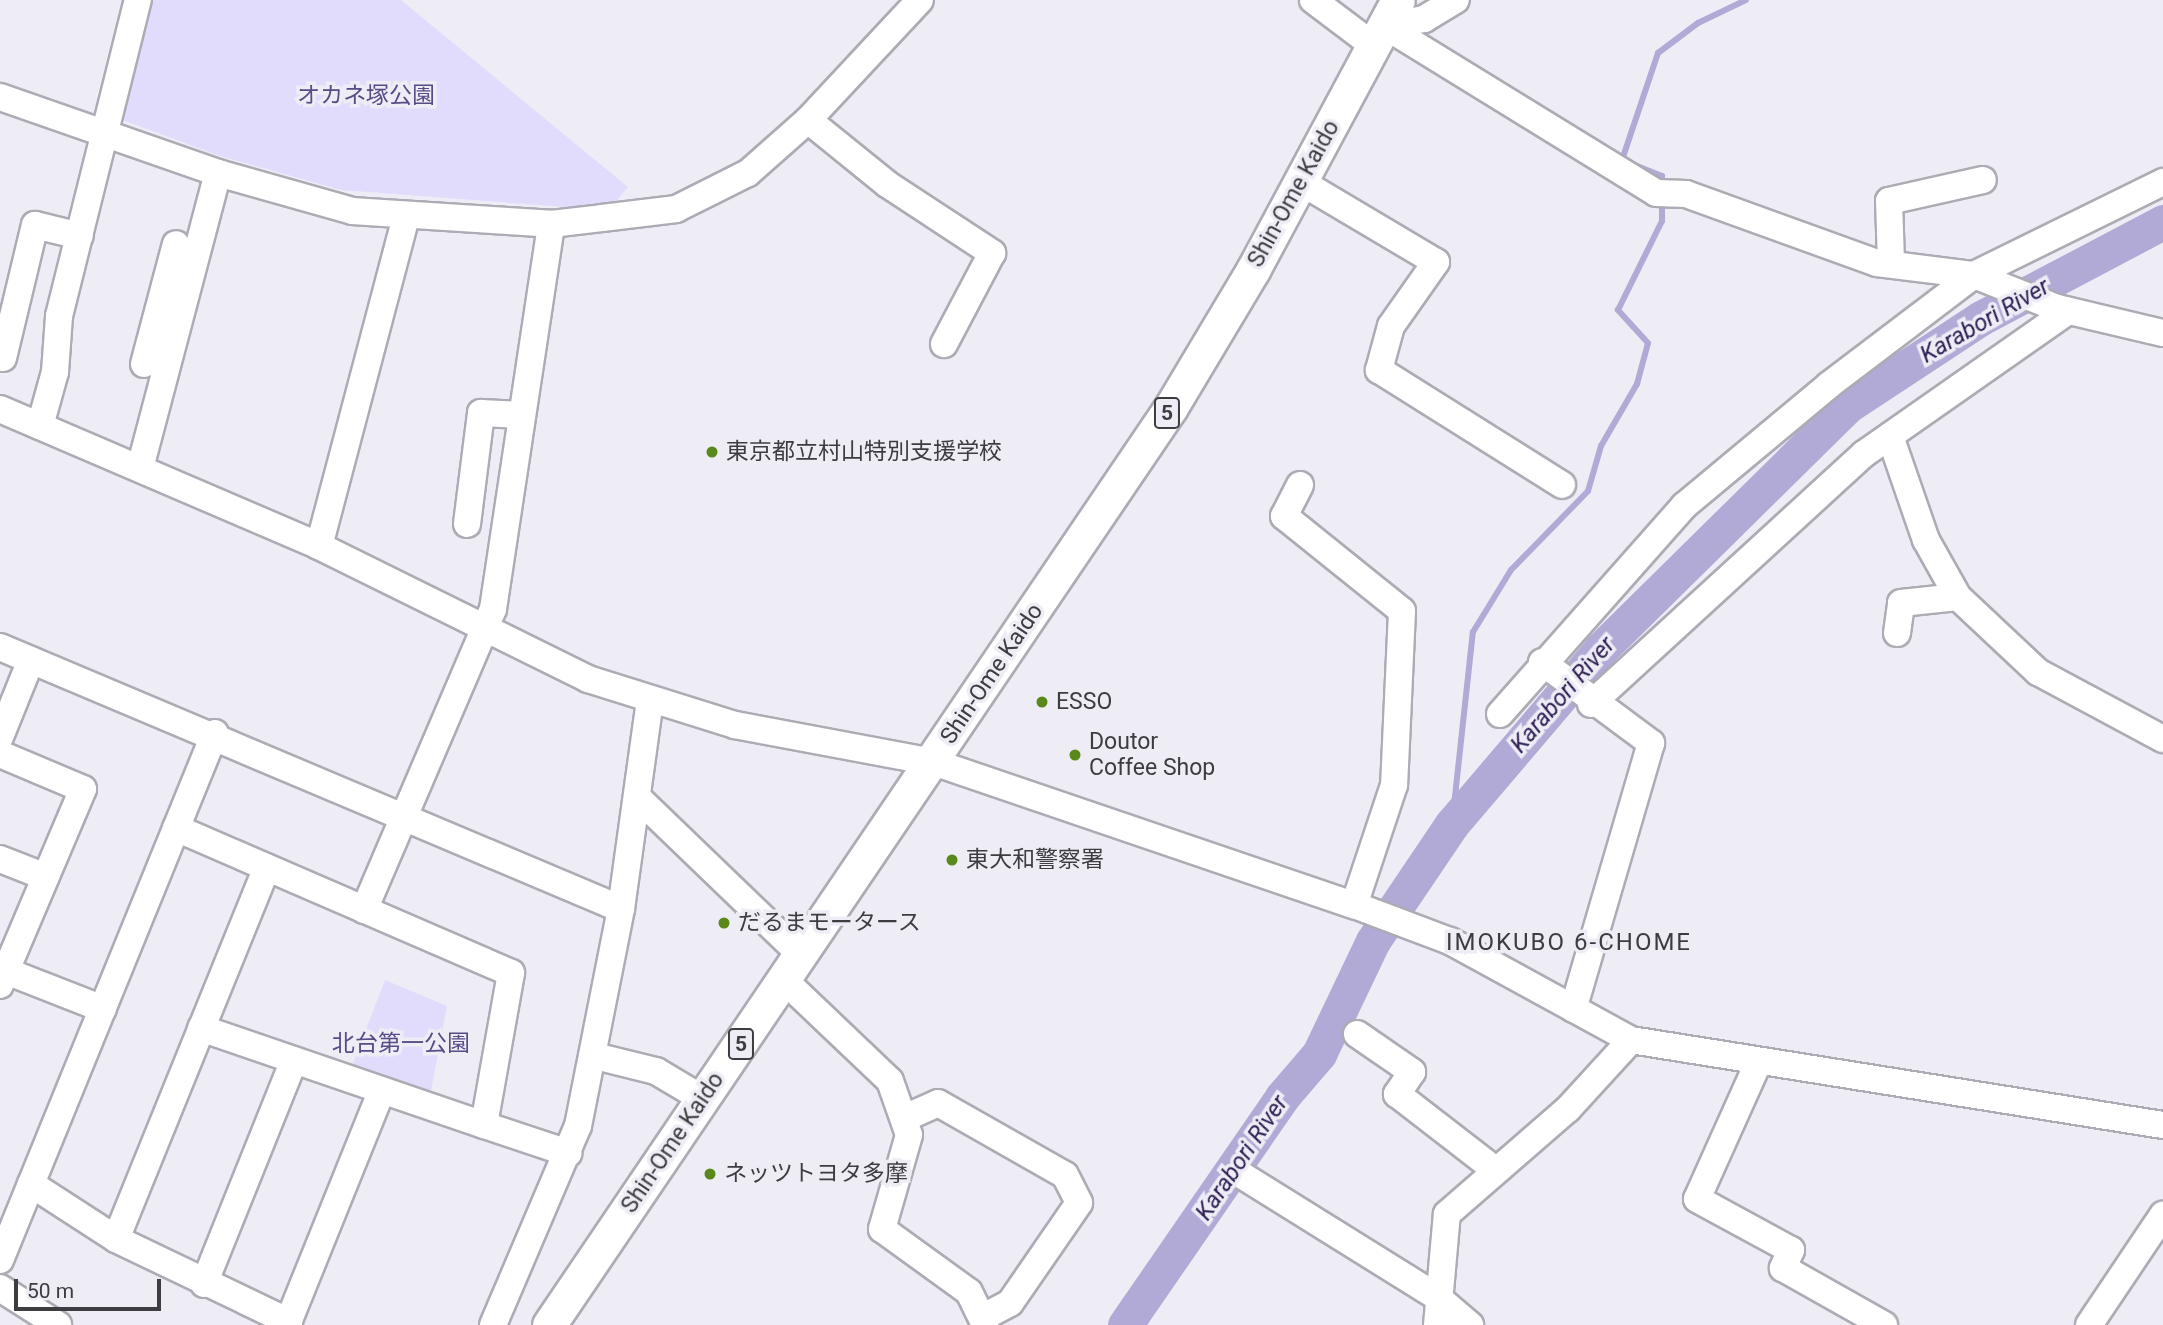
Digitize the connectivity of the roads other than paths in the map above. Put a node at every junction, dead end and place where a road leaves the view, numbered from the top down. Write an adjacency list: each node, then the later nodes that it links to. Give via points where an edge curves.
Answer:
1 (138, 0): 8 (street)
2 (920, 0): 7 (street)
3 (1313, 0): 5 (street)
4 (1456, 0): 5 (street, via 1424,19)
5 (1386, 24): 11 (main road, Shin-Ome Kaido / 5); 17 (street, via 1665,193)
6 (0, 97): 8 (street)
7 (808, 120): 14 (street, via 748,173 699,201 676,209); 21 (street, via 887,184 992,253)
8 (104, 134): 9 (street); 15 (street)
9 (218, 173): 13 (street, via 331,206); 16 (street)
10 (1983, 180): 17 (street, via 1889,201)
11 (1301, 182): 30 (street, via 1436,262 1391,326 1380,370); 46 (main road, Shin-Ome Kaido / 5, via 1171,407)
12 (2163, 182): 18 (street)
13 (406, 216): 14 (street); 32 (street)
14 (551, 224): 25 (street)
15 (80, 236): 22 (street, via 35,225); 26 (street)
16 (177, 244): 23 (street); 28 (street)
17 (1891, 263): 18 (street)
18 (1974, 275): 19 (street); 38 (street, via 1684,506)
19 (2062, 310): 20 (street); 27 (street)
20 (2163, 333)
21 (944, 344)
22 (3, 358)
23 (144, 363)
24 (0, 409): 26 (street)
25 (522, 415): 31 (street, via 481,413); 34 (street, via 493,609)
26 (40, 426): 28 (street)
27 (1890, 436): 33 (street, via 1926,540); 40 (street, via 1650,644)
28 (141, 468): 32 (street)
29 (1300, 485): 53 (street, via 1284,516 1402,611 1394,785)
30 (1562, 485)
31 (467, 523)
32 (319, 546): 34 (street)
33 (1958, 597): 35 (street, via 1901,603); 44 (street, via 2038,672)
34 (483, 627): 39 (street); 48 (street)
35 (1897, 634)
36 (0, 647): 37 (street)
37 (31, 660): 42 (street); 43 (street)
38 (1542, 662): 40 (street); 41 (street)
39 (650, 701): 46 (street, via 858,752); 47 (street)
40 (1591, 704): 59 (street, via 1651,743)
41 (1500, 714)
42 (215, 733): 48 (street); 49 (street)
43 (0, 737)
44 (2163, 739)
45 (0, 754): 52 (street, via 83,789)
46 (933, 762): 53 (street); 56 (main road, Shin-Ome Kaido / 5)
47 (638, 798): 55 (street); 56 (street)
48 (402, 813): 54 (street); 55 (street)
49 (176, 828): 51 (street); 58 (street)
50 (0, 859): 52 (street)
51 (267, 867): 54 (street); 60 (street)
52 (46, 877): 57 (street)
53 (1363, 908): 59 (street, via 1425,931)
54 (364, 909): 69 (street, via 511,973)
55 (621, 909): 63 (street)
56 (792, 967): 67 (main road, Shin-Ome Kaido / 5); 68 (street, via 890,1081)
57 (3, 978): 58 (street)
58 (103, 1009): 74 (street)
59 (1573, 1009): 62 (street)
60 (201, 1028): 64 (street); 76 (street)
61 (1357, 1034): 72 (street, via 1412,1072 1397,1094)
62 (1631, 1040): 65 (street); 72 (street, via 1568,1109)
63 (595, 1056): 67 (street, via 656,1071); 71 (street)
64 (294, 1060): 66 (street); 78 (street)
65 (1759, 1061): 70 (street); 88 (street, via 1697,1199 1791,1250 1783,1268)
66 (382, 1090): 69 (street); 82 (street)
67 (703, 1099): 85 (main road, Shin-Ome Kaido / 5)
68 (907, 1117): 81 (street, via 909,1135 882,1229 969,1292); 81 (street, via 938,1103 1065,1175 1079,1203 1018,1294)
69 (484, 1125): 71 (street)
70 (2163, 1125)
71 (568, 1153): 84 (street)
72 (1494, 1168): 80 (street, via 1447,1214)
73 (1243, 1176): 80 (street)
74 (31, 1184): 76 (street); 77 (street)
75 (2163, 1215): 89 (street)
76 (116, 1239): 78 (street)
77 (0, 1259)
78 (204, 1284): 82 (street)
79 (0, 1288): 83 (street)
80 (1436, 1296): 86 (street); 87 (street)
81 (984, 1321)
82 (288, 1323)
83 (58, 1325)
84 (493, 1325)
85 (549, 1325)
86 (1437, 1325)
87 (1470, 1325)
88 (1884, 1325)
89 (2089, 1325)

